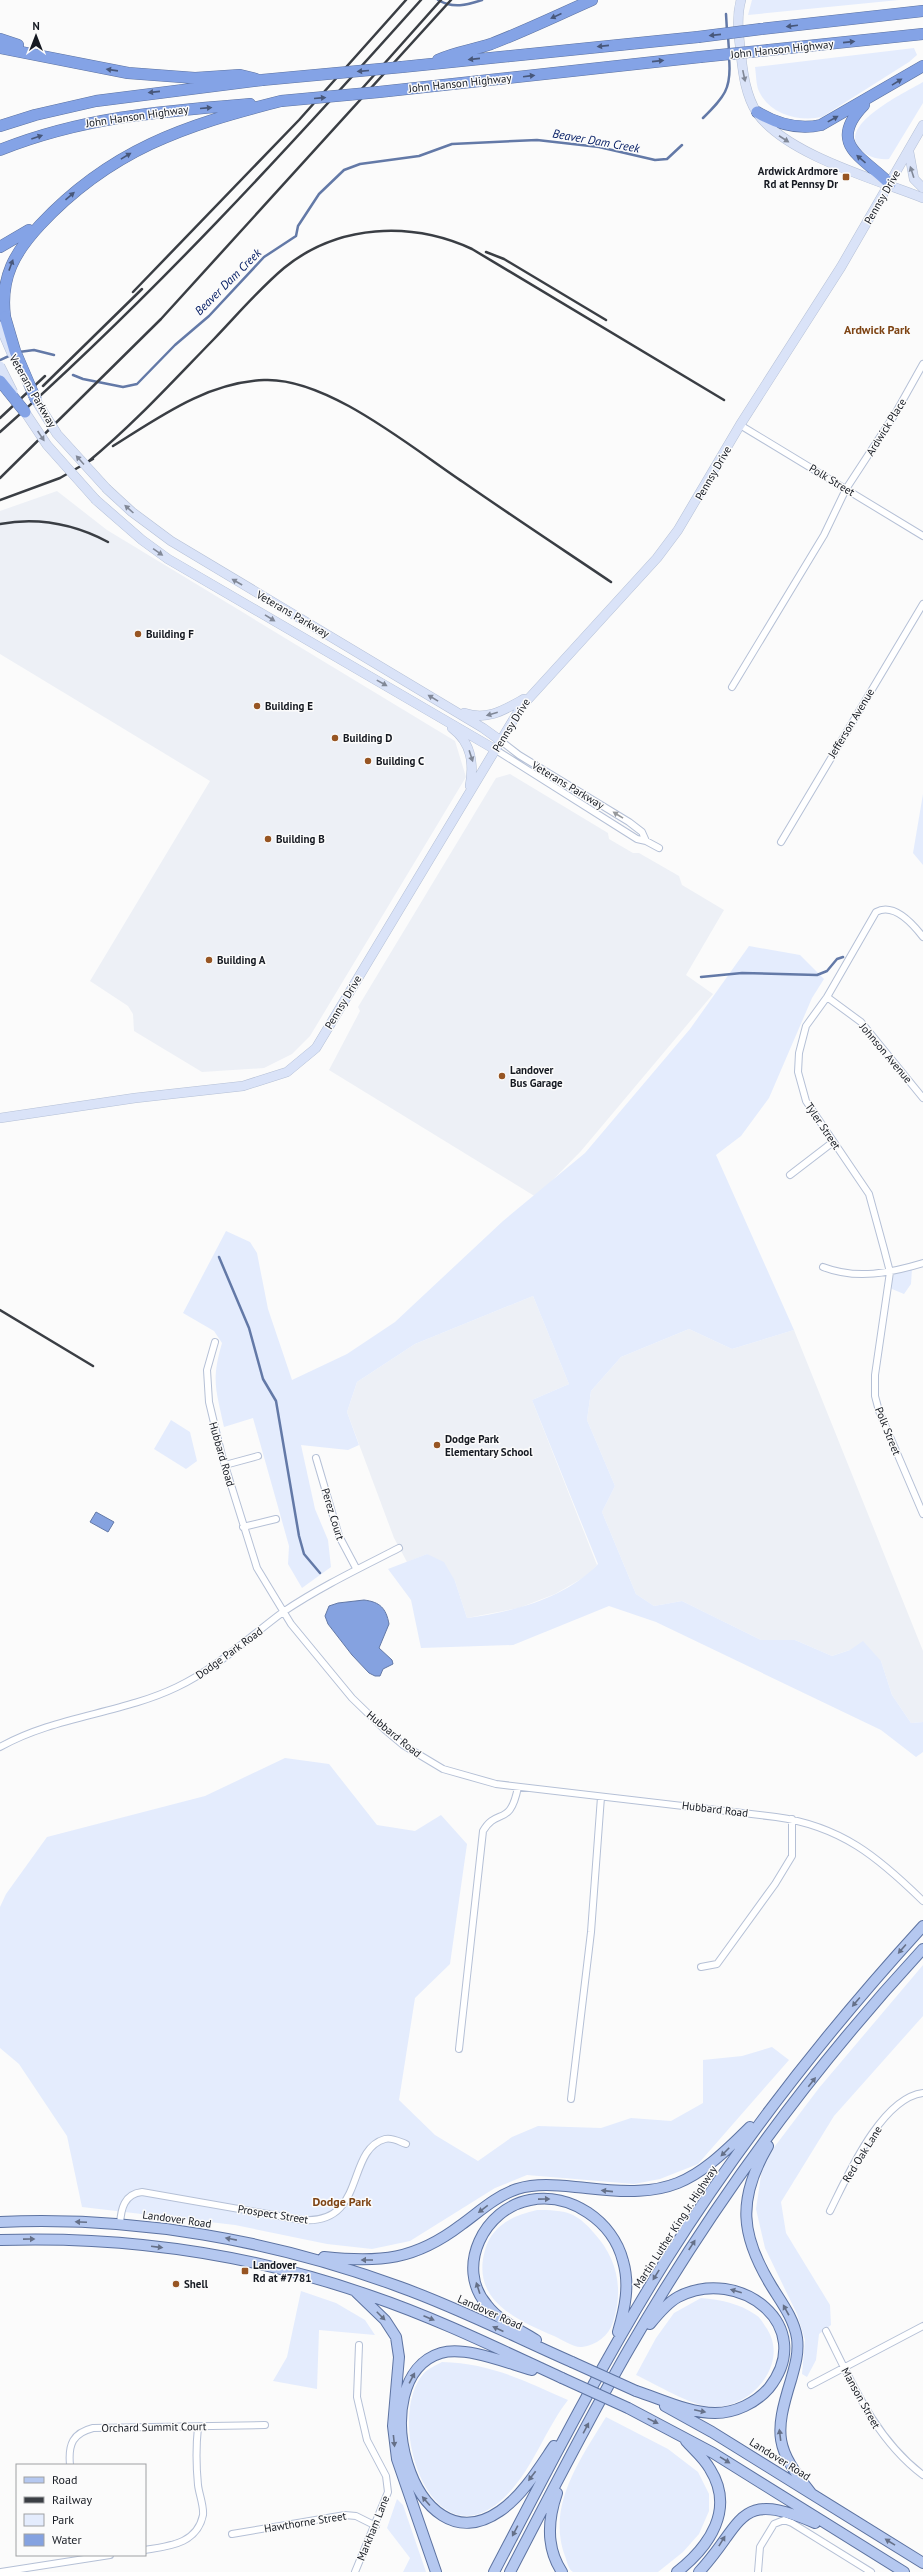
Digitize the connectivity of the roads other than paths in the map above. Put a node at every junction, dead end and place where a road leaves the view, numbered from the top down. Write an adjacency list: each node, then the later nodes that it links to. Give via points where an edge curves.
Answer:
1 (592, 0): 8 (highway, one-way to 8, via 524,31 454,53)
2 (741, 0): 13 (main road, one-way to 13, via 739,38 746,86)
3 (923, 12): 8 (highway, John Hanson Highway, one-way to 8, bridge)
4 (923, 34): 12 (highway, John Hanson Highway, one-way to 4, bridge)
5 (0, 39): 7 (highway)
6 (0, 48): 7 (highway)
7 (74, 63): 10 (highway, one-way to 7, via 240,75 195,78 128,73)
8 (430, 65): 10 (highway, John Hanson Highway, one-way to 10, bridge)
9 (923, 66): 11 (highway, one-way to 9)
10 (262, 80): 15 (highway, John Hanson Highway, one-way to 15, via 96,101)
11 (871, 98): 13 (highway, one-way to 11, via 790,126 814,126); 18 (highway, one-way to 11, via 876,169 860,160 850,146 849,129 852,117)
12 (282, 101): 16 (highway, John Hanson Highway, one-way to 12, via 49,133 114,117); 21 (highway, one-way to 12, via 89,180 135,150 190,126)
13 (756, 112): 18 (main road, one-way to 18, via 772,130 795,145 871,179)
14 (923, 125): 17 (main road, Pennsy Drive)
15 (0, 126)
16 (0, 150)
17 (909, 152): 18 (main road, Pennsy Drive); 19 (main road, one-way to 17, via 914,179)
18 (890, 184): 20 (main road); 29 (main road, Pennsy Drive, via 797,340)
19 (923, 188)
20 (923, 198)
21 (49, 216): 22 (highway); 23 (highway, one-way to 21, via 4,291 10,263 23,243)
22 (0, 247)
23 (3, 321): 27 (highway, bridge)
24 (923, 364): 30 (street, Ardwick Place, via 895,414)
25 (0, 366): 28 (main road, Veterans Parkway, bridge)
26 (0, 381): 28 (highway, bridge)
27 (36, 400): 36 (main road, Veterans Parkway, one-way to 27, bridge, via 170,541 106,488 57,434)
28 (25, 412): 35 (main road, Veterans Parkway, one-way to 35, bridge, via 65,467 96,500 142,540 168,559)
29 (740, 425): 30 (street, Polk Street); 34 (main road, Pennsy Drive, via 695,504 669,543)
30 (846, 489): 31 (street, Polk Street); 33 (street, Ardwick Place, via 820,542)
31 (923, 536)
32 (923, 604): 41 (street, Jefferson Avenue)
33 (732, 687)
34 (527, 698): 36 (main road, one-way to 36, via 487,716 472,716); 37 (main road, Pennsy Drive)
35 (426, 708): 38 (main road, Veterans Parkway); 39 (main road, one-way to 39, via 456,731 469,748 473,763)
36 (450, 709): 37 (main road, Veterans Parkway)
37 (501, 742): 38 (main road, Pennsy Drive); 40 (street, Veterans Parkway, one-way to 37, via 642,832 629,822 518,755)
38 (496, 750): 39 (main road, Pennsy Drive); 40 (street, Veterans Parkway, via 637,840)
39 (469, 792): 46 (main road, Pennsy Drive, via 316,1048 287,1072 243,1086 136,1098)
40 (646, 841): 42 (street, Veterans Parkway)
41 (781, 842)
42 (659, 848)
43 (923, 937): 44 (street, Tyler Street, via 909,921 894,911 887,909 876,912)
44 (827, 997): 45 (street, Johnson Avenue, via 861,1022); 47 (street, Tyler Street, via 804,1031 798,1072 806,1101)
45 (923, 1098)
46 (0, 1118)
47 (833, 1142): 48 (street); 51 (street, Tyler Street, via 869,1194)
48 (790, 1175)
49 (923, 1263): 51 (street)
50 (823, 1267): 51 (street, via 858,1275)
51 (890, 1272): 56 (street, Polk Street, via 876,1364 875,1396)
52 (215, 1342): 55 (street, Hubbard Road, via 207,1370 207,1386)
53 (258, 1456): 55 (street)
54 (316, 1458): 60 (street, Perez Court, via 339,1536)
55 (225, 1465): 58 (street, Hubbard Road)
56 (923, 1514)
57 (276, 1519): 58 (street)
58 (243, 1527): 61 (street, Hubbard Road, via 257,1568)
59 (399, 1548): 60 (street, Dodge Park Road)
60 (356, 1568): 61 (street, Dodge Park Road)
61 (282, 1613): 62 (street, Dodge Park Road, via 224,1659 177,1687 138,1702 29,1733); 63 (street, Hubbard Road, via 352,1698 403,1745 443,1769 477,1780)
62 (0, 1746)
63 (518, 1787): 64 (street, Hubbard Road); 70 (street, via 514,1807 491,1821 482,1831)
64 (601, 1797): 65 (street, Hubbard Road); 72 (street, via 591,1932)
65 (792, 1819): 66 (street, Hubbard Road, via 823,1828 857,1845 885,1866); 69 (street, via 792,1856 776,1884 717,1964)
66 (923, 1901)
67 (923, 1926): 73 (main road, Martin Luther King Jr. Highway, one-way to 73, via 852,2006)
68 (923, 1949): 74 (main road, one-way to 68)
69 (701, 1967)
70 (459, 2049)
71 (923, 2093): 76 (street, Red Oak Lane, via 902,2102 880,2124 862,2151)
72 (571, 2099)
73 (773, 2105): 81 (main road, one-way to 81, via 716,2161 695,2175 670,2186 630,2192 533,2185 502,2196 438,2241 402,2257 359,2260); 86 (main road, Martin Luther King Jr. Highway, one-way to 86, via 698,2211)
74 (788, 2113): 87 (main road, one-way to 74, via 725,2196); 100 (main road, one-way to 74, via 787,2460 779,2434 780,2415 797,2357 796,2332 788,2313 755,2257 746,2214 746,2197 754,2173)
75 (406, 2144): 78 (street, Prospect Street, via 385,2139 374,2147 341,2207 322,2220 302,2220 142,2192 132,2194 126,2200)
76 (830, 2211)
77 (0, 2222): 78 (main road, Landover Road, one-way to 77)
78 (120, 2224): 80 (main road); 81 (main road, Landover Road, one-way to 78, via 215,2236)
79 (0, 2240): 80 (main road, one-way to 80)
80 (118, 2243): 82 (main road, one-way to 82, via 240,2260)
81 (292, 2253): 88 (main road, Landover Road, one-way to 81, via 420,2294)
82 (353, 2290): 90 (main road, one-way to 90, via 423,2315); 110 (main road, one-way to 110, via 385,2320 396,2338 399,2357 393,2416 396,2453)
83 (923, 2326): 89 (street)
84 (826, 2331): 89 (street, Manson Street)
85 (359, 2345): 101 (street, Markham Lane, via 357,2398 367,2440 386,2476 388,2492)
86 (612, 2350): 88 (main road, one-way to 86, via 500,2317 487,2306 478,2289 474,2262 482,2235 496,2217 521,2202 552,2198 574,2205 596,2219 613,2238 623,2261 627,2294); 93 (main road, Martin Luther King Jr. Highway)
87 (628, 2350): 92 (main road, one-way to 87, via 701,2412 716,2413 738,2409 763,2394 776,2376 783,2357 782,2336 774,2318 758,2301 736,2291 711,2288 687,2293 672,2300); 97 (main road, one-way to 87)
88 (572, 2362): 92 (main road, Landover Road, bridge)
89 (844, 2366): 91 (street); 99 (street, Manson Street, via 883,2436)
90 (562, 2378): 93 (main road, one-way to 90, via 518,2494 506,2507 491,2517 466,2521 447,2517 430,2506 418,2490 406,2460 402,2422 408,2387 423,2363 441,2353 464,2352); 96 (main road, one-way to 96, bridge)
91 (811, 2385)
92 (636, 2391): 100 (main road, Landover Road, via 712,2432)
93 (579, 2410): 111 (main road, Martin Luther King Jr. Highway, one-way to 111)
94 (265, 2425): 95 (street, Orchard Summit Court)
95 (198, 2426): 98 (street, Orchard Summit Court, via 93,2428 81,2431 73,2439 70,2447); 104 (street, via 198,2485 203,2514 197,2529 178,2544)
96 (679, 2434): 103 (main road, one-way to 103); 114 (main road, via 711,2470 719,2486 722,2501 720,2517 713,2533 694,2558)
97 (567, 2462): 112 (main road); 113 (main road, via 552,2509 550,2528 553,2555)
98 (70, 2464)
99 (923, 2475)
100 (811, 2493): 107 (main road, Landover Road, one-way to 100)
101 (376, 2526): 102 (street, Hawthorne Street, via 356,2516 345,2515); 109 (street, Markham Lane)
102 (232, 2534)
103 (849, 2538): 115 (main road, one-way to 103, via 738,2520 760,2509 788,2511); 118 (main road)
104 (146, 2550)
105 (94, 2556): 106 (street)
106 (79, 2557): 108 (street)
107 (923, 2563)
108 (1, 2572)
109 (355, 2572)
110 (436, 2572)
111 (494, 2572)
112 (510, 2572)
113 (562, 2572)
114 (677, 2572)
115 (699, 2572)
116 (758, 2572): 117 (street, via 760,2547 774,2524 784,2520)
117 (871, 2572)
118 (904, 2572)

